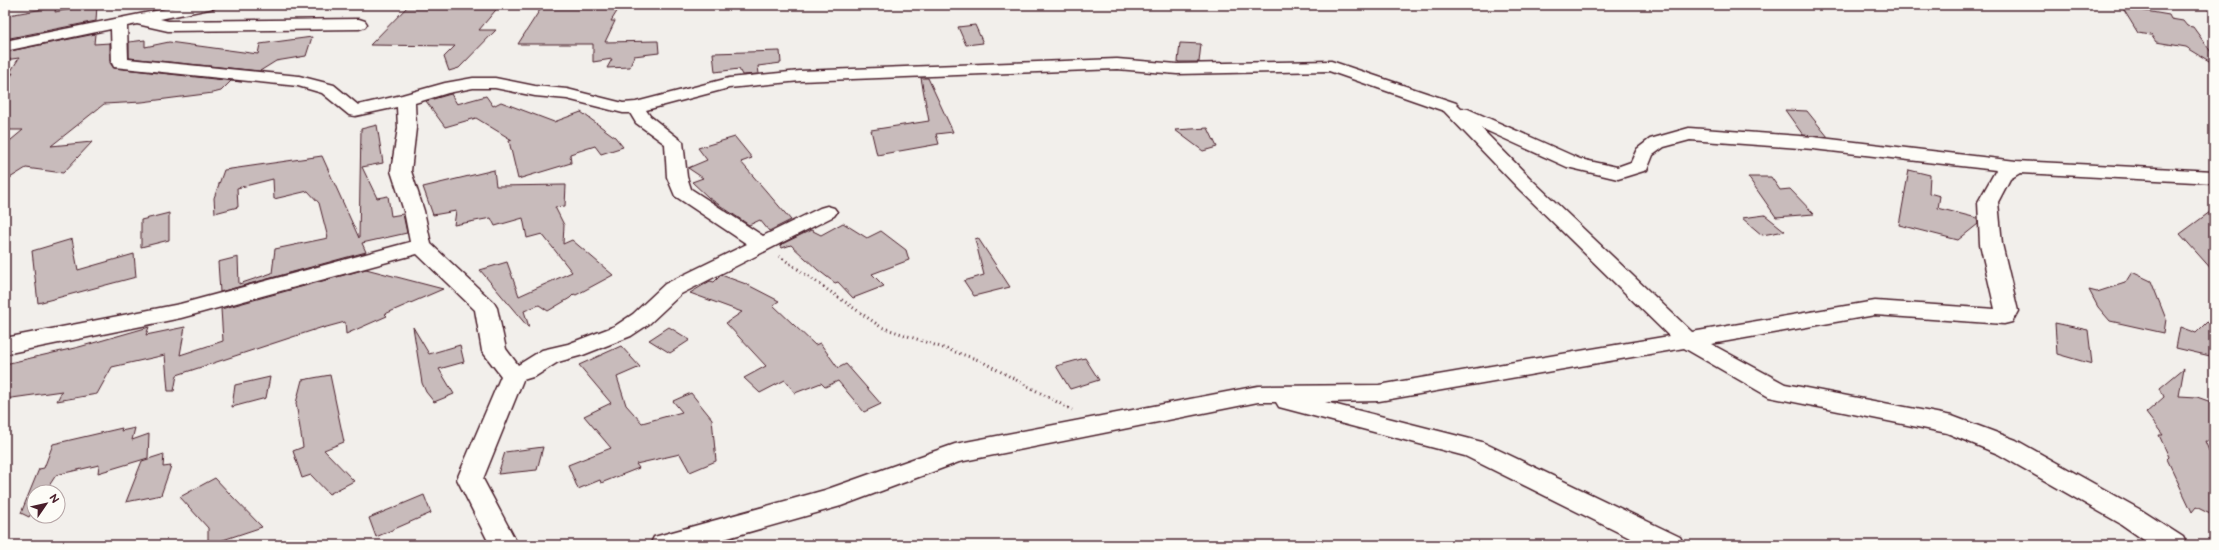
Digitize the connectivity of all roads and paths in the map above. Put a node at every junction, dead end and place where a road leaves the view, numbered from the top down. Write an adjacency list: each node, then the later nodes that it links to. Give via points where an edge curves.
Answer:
1 (208, 5): 2 (street)
2 (140, 20): 3 (street); 4 (street, via 168,26)
3 (119, 24): 5 (street); 6 (street, via 120,63 299,81 328,89 355,111)
4 (360, 24)
5 (5, 46)
6 (406, 100): 7 (street, via 445,88 473,83 495,83 568,94 624,108); 13 (street, via 407,128 401,171 414,211)
7 (636, 107): 8 (street, via 729,83 800,76 1117,64 1177,69 1331,66); 12 (street, via 642,119 674,142 677,177 682,192)
8 (1450, 107): 9 (street, via 1574,163 1618,173 1640,166 1644,153 1658,143 1689,134 1813,143); 14 (street, via 1526,185)
9 (2016, 168): 10 (street); 14 (street, via 2002,175 1988,202 1991,244 2007,312 2004,317 1875,308)
10 (2214, 177)
11 (827, 212): 12 (street)
12 (762, 244): 16 (street, via 673,289 641,319 622,331 575,350 550,356); 18 (path, via 881,327 979,360)
13 (421, 246): 15 (street, via 181,311); 16 (street, via 486,308 494,351)
14 (1687, 340): 17 (street, via 1379,393); 22 (street, via 1778,391 1952,425 2007,447 2131,517)
15 (5, 346)
16 (513, 375): 19 (street, via 470,480)
17 (1258, 394): 18 (street); 21 (street, via 1473,449)
18 (1100, 425): 20 (street, via 955,453 831,499)
19 (504, 545)
20 (664, 545)
21 (1670, 545)
22 (2173, 545)

